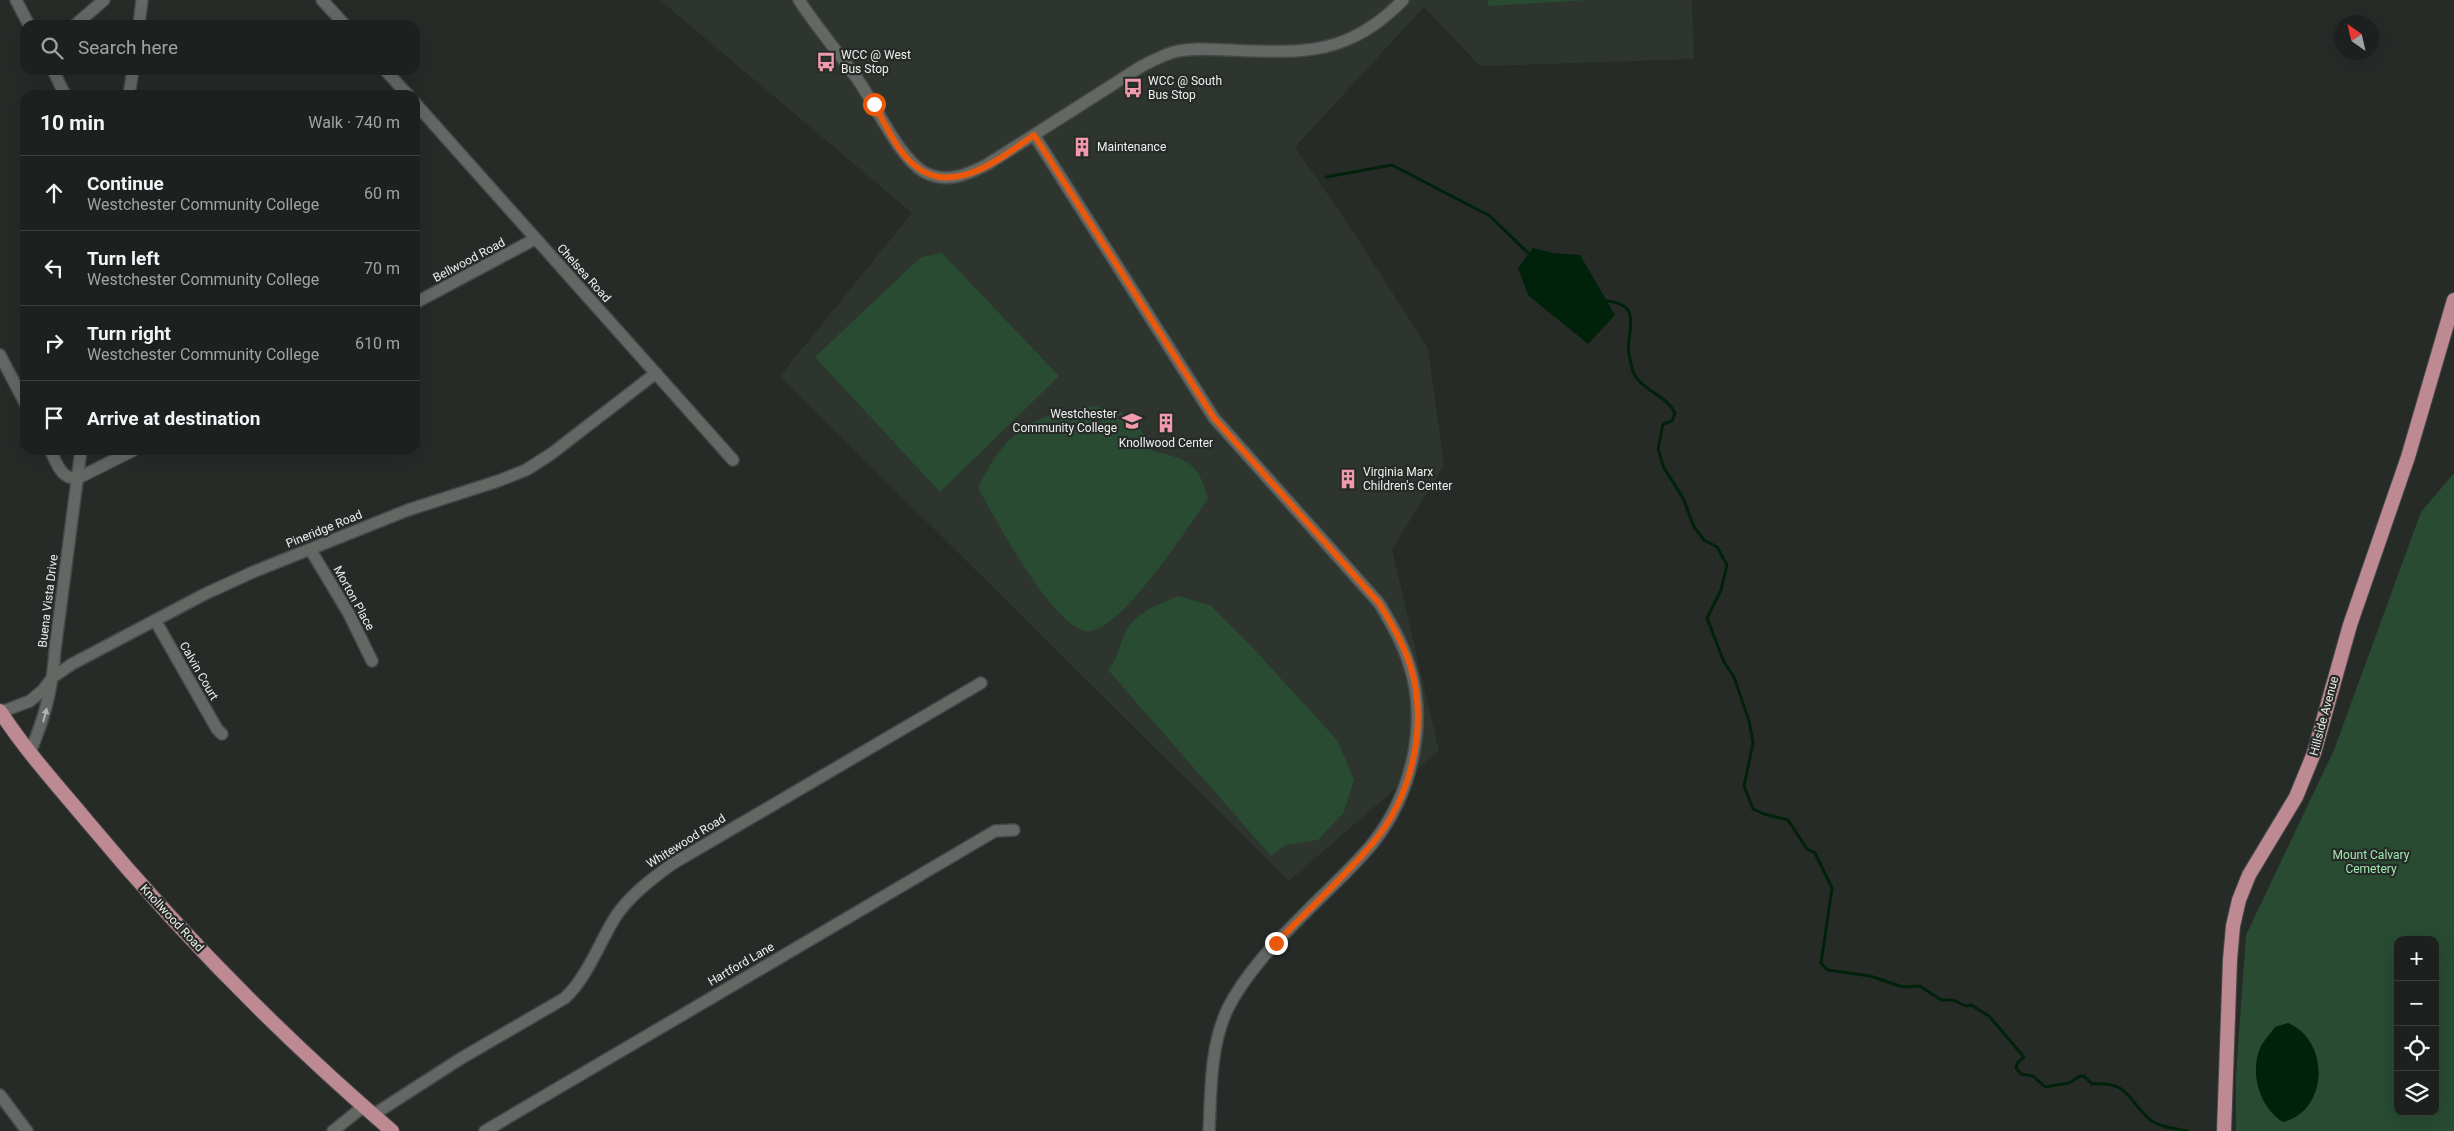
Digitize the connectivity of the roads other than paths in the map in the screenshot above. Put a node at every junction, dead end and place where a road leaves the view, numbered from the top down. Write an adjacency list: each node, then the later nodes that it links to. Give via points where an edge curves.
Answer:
1 (16, 0): 7 (street)
2 (104, 0): 8 (street)
3 (142, 0): 9 (street)
4 (322, 0): 10 (street)
5 (800, 0): 18 (street, via 858,80 904,154 924,172 954,178 968,174)
6 (1403, 0): 18 (street, via 1364,32 1343,43 1316,50 1205,49 1175,52 1142,66)
7 (26, 20)
8 (81, 20)
9 (140, 20)
10 (340, 20)
11 (55, 75): 14 (street)
12 (131, 75): 15 (street)
13 (390, 75): 16 (street)
14 (63, 90)
15 (130, 90)
16 (403, 90)
17 (420, 110): 19 (street, Chelsea Road)
18 (1034, 135): 45 (street, via 1214,418 1379,603 1410,665 1415,690 1414,750 1405,789 1392,814 1372,843 1260,962 1242,984 1228,1010 1218,1038 1213,1069)
19 (535, 239): 20 (street, Bellwood Road); 23 (street, Chelsea Road)
20 (420, 300)
21 (2454, 300): 46 (main road, Hillside Avenue, via 2408,457 2350,625 2314,753 2296,797 2249,875 2239,900 2230,960)
22 (0, 355): 24 (street)
23 (656, 373): 28 (street, Chelsea Road); 30 (street, Pineridge Road, via 526,470 408,510)
24 (20, 393)
25 (53, 455): 29 (street, via 64,475 69,479)
26 (80, 455): 29 (street, Buena Vista Drive)
27 (124, 455): 29 (street)
28 (733, 460)
29 (78, 478): 33 (street, Buena Vista Drive)
30 (310, 549): 31 (street, Pineridge Road, via 205,594); 32 (street, Morton Place, via 349,614)
31 (155, 620): 33 (street, Pineridge Road); 36 (street, Calvin Court)
32 (372, 662)
33 (53, 677): 35 (street, Pineridge Road, via 30,701); 37 (street, Buena Vista Drive, one-way to 33, via 42,724)
34 (980, 682): 40 (street, Whitewood Road, via 672,864 628,901 576,987 565,998)
35 (0, 712): 37 (main road, Knollwood Road)
36 (222, 734)
37 (30, 752): 40 (main road, Knollwood Road, via 129,871 199,948 318,1068)
38 (1014, 830): 44 (street, Hartford Lane, via 995,831)
39 (0, 1095): 41 (street)
40 (368, 1111): 42 (street); 43 (main road, Knollwood Road)
41 (27, 1131)
42 (333, 1131)
43 (392, 1131)
44 (485, 1131)
45 (1209, 1131)
46 (2224, 1131)

